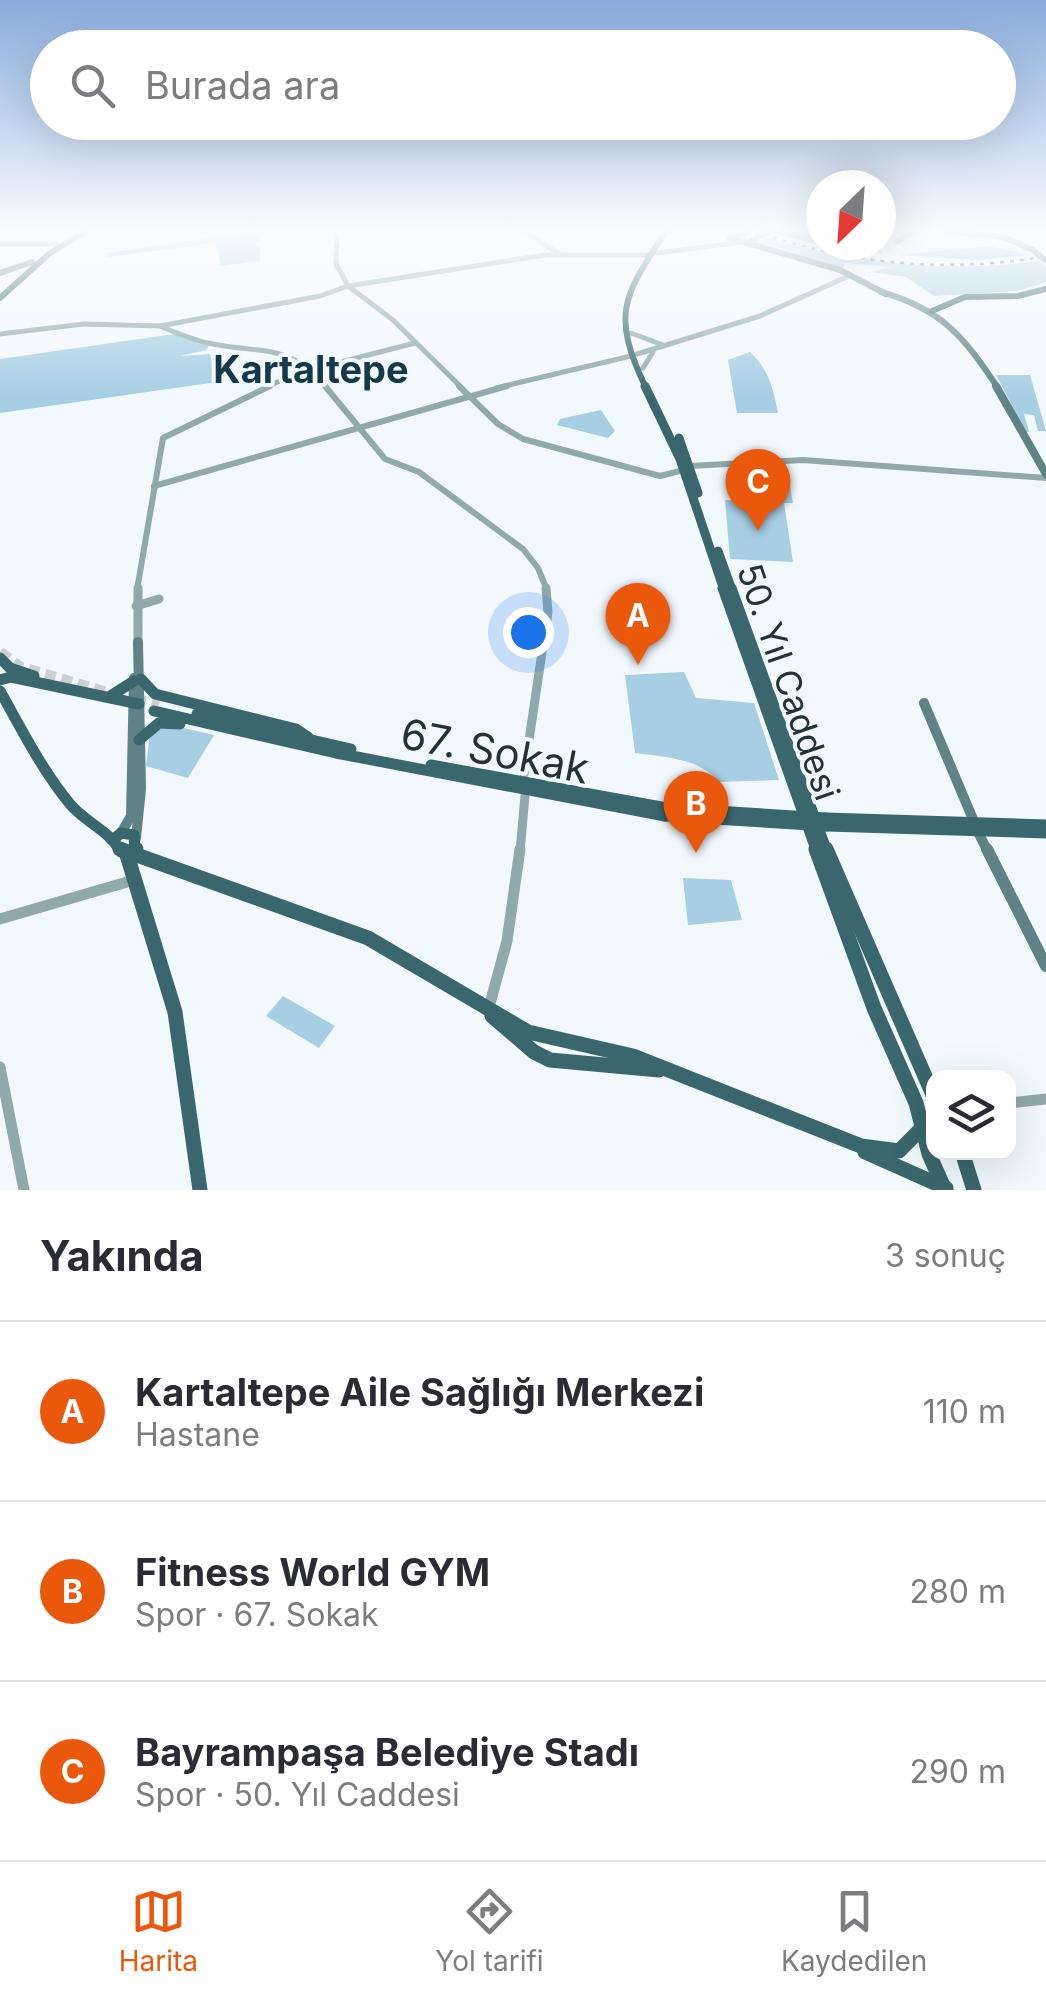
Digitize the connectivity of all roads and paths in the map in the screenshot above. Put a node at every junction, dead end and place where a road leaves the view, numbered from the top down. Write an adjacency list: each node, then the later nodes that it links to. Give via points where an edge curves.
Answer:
1 (348, 286): 12 (street)
2 (347, 287): 9 (street)
3 (633, 287): 14 (main road, 50. Yıl Caddesi, via 626,298)
4 (634, 287): 11 (main road, 50. Yıl Caddesi)
5 (826, 287): 13 (street)
6 (872, 287): 8 (main road)
7 (1046, 288): 8 (main road, via 965,297)
8 (936, 315): 21 (main road, via 999,390)
9 (160, 326): 10 (street, via 84,324); 17 (street, via 212,344 274,349)
10 (0, 334)
11 (631, 334): 13 (street); 14 (main road, 50. Yıl Caddesi)
12 (415, 343): 17 (street); 18 (street)
13 (665, 346): 14 (street); 16 (street)
14 (633, 354): 15 (street); 16 (main road, 50. Yıl Caddesi)
15 (606, 361): 16 (street); 18 (street)
16 (640, 368): 20 (main road, 50. Yıl Caddesi)
17 (312, 369): 19 (street); 22 (street, via 168,435)
18 (467, 395): 19 (street); 20 (street, via 511,434 660,476)
19 (359, 428): 22 (street); 38 (street, via 385,459 419,472 524,549 544,581 547,624)
20 (687, 468): 21 (street, via 803,460); 23 (main road, 50. Yıl Caddesi)
21 (1046, 476)
22 (154, 486): 25 (street)
23 (700, 506): 57 (main road, 50. Yıl Caddesi, via 830,862); 60 (main road, 50. Yıl Caddesi, via 759,696 874,1008)
24 (159, 599): 25 (street)
25 (135, 607): 26 (street)
26 (138, 642): 30 (main road)
27 (0, 658): 28 (main road)
28 (21, 676): 29 (main road); 32 (main road); 33 (main road)
29 (0, 680)
30 (138, 680): 32 (main road); 33 (main road); 36 (main road, via 155,694 296,729)
31 (0, 691): 44 (main road, via 74,809)
32 (112, 695): 33 (main road)
33 (136, 703): 35 (main road); 44 (main road, via 131,816)
34 (924, 703): 42 (main road)
35 (139, 740): 37 (main road, via 166,722 278,747); 45 (main road)
36 (313, 741): 37 (main road, 67. Sokak, via 156,708); 39 (main road, 67. Sokak)
37 (288, 742): 39 (main road, 67. Sokak)
38 (524, 774)
39 (465, 775): 42 (main road, 67. Sokak, bridge, via 666,812)
40 (525, 796): 50 (street, via 506,938)
41 (1046, 825): 42 (main road)
42 (976, 828): 43 (main road); 49 (main road)
43 (1046, 834)
44 (118, 836): 45 (main road); 46 (main road)
45 (136, 838): 46 (main road)
46 (130, 855): 47 (main road); 50 (main road, via 368,938)
47 (134, 880): 48 (street); 67 (main road, via 175,1012)
48 (0, 919)
49 (1046, 966)
50 (488, 1012): 51 (main road); 53 (main road)
51 (555, 1039): 52 (main road); 53 (main road)
52 (574, 1042): 54 (main road); 56 (main road)
53 (550, 1060): 54 (main road)
54 (569, 1062): 56 (main road)
55 (0, 1066): 66 (street)
56 (664, 1070): 62 (main road)
57 (926, 1080)
58 (1046, 1099): 59 (street)
59 (1016, 1102)
60 (926, 1121)
61 (926, 1126): 62 (main road, via 899,1152)
62 (828, 1134): 65 (main road)
63 (938, 1160): 65 (main road, 50. Yıl Caddesi)
64 (965, 1160): 68 (main road)
65 (946, 1189)
66 (24, 1190)
67 (200, 1190)
68 (974, 1190)

